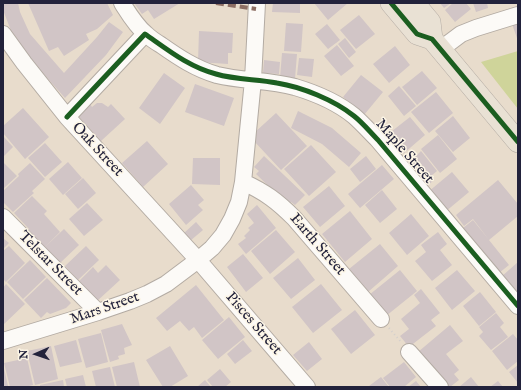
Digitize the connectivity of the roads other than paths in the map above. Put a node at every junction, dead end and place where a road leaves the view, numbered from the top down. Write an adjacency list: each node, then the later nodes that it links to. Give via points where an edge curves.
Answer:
1 (122, 3): 7 (street, Maple Street)
2 (257, 3): 9 (street, Mars Street)
3 (391, 3): 8 (main road, via 417,34)
4 (414, 3): 8 (main road, via 430,22)
5 (518, 15): 8 (street)
6 (3, 34): 10 (street, Oak Street)
7 (145, 34): 9 (street, Maple Street, via 176,56 202,70 217,75); 10 (street)
8 (436, 44): 11 (main road)
9 (253, 80): 12 (street, Mars Street); 15 (street, Maple Street, via 296,87 336,104 353,115 378,140)
10 (67, 117): 14 (street, Oak Street)
11 (518, 142)
12 (243, 182): 14 (street, Mars Street, via 239,202 223,235); 17 (street, Earth Street, via 281,204)
13 (3, 217): 16 (street, Telstar Street)
14 (198, 260): 16 (street, Mars Street, via 160,288); 20 (street, Pisces Street)
15 (518, 306)
16 (98, 312): 18 (street, Mars Street)
17 (381, 319)
18 (4, 340)
19 (409, 352): 21 (street)
20 (307, 387)
21 (440, 387)

